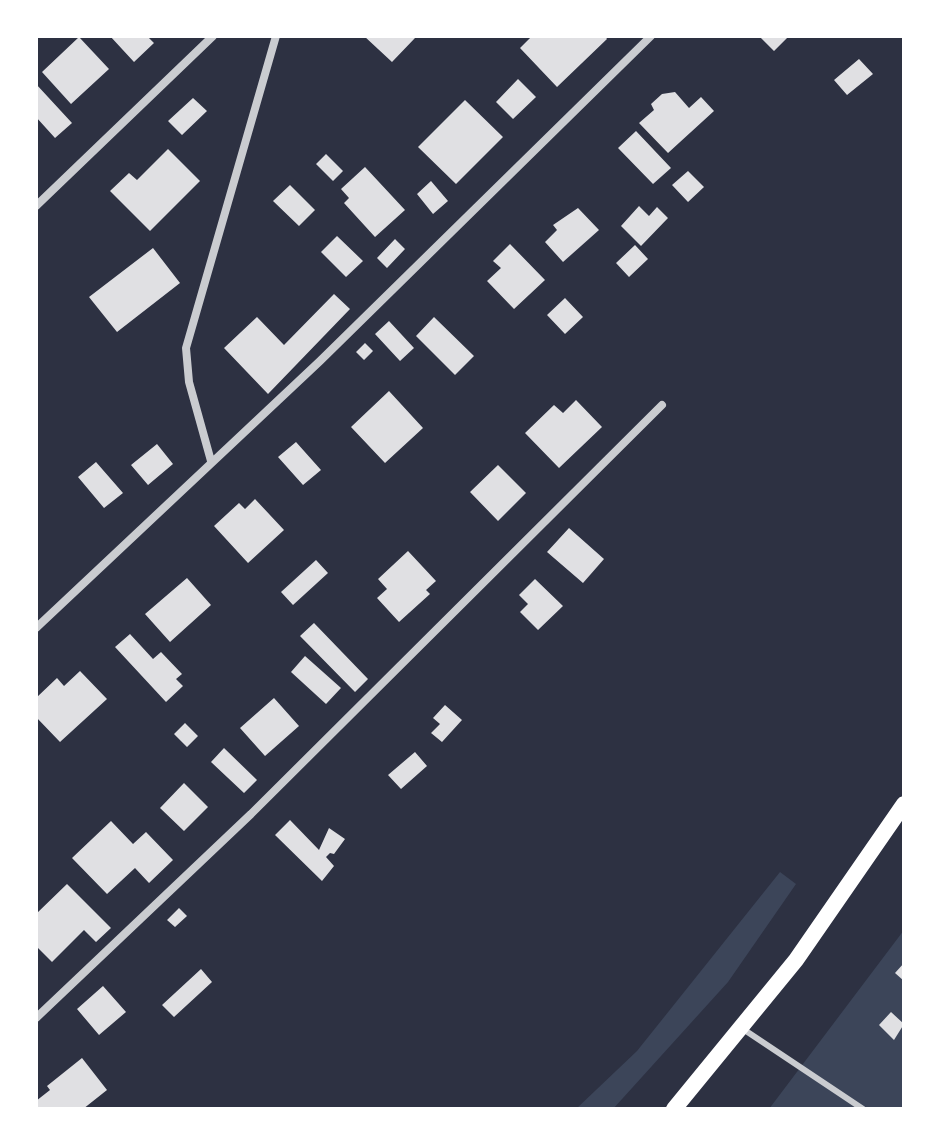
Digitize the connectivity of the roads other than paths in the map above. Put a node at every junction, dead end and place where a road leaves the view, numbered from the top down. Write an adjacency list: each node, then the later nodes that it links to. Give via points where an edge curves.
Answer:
1 (213, 36): 4 (street)
2 (276, 36): 6 (street, via 186,348 189,382)
3 (651, 36): 6 (street)
4 (36, 206)
5 (662, 405): 9 (street, via 251,814)
6 (211, 461): 7 (street)
7 (36, 628)
8 (904, 804): 10 (main road, via 796,960)
9 (36, 1018)
10 (740, 1027): 11 (main road); 12 (lane)
11 (674, 1109)
12 (863, 1109)

